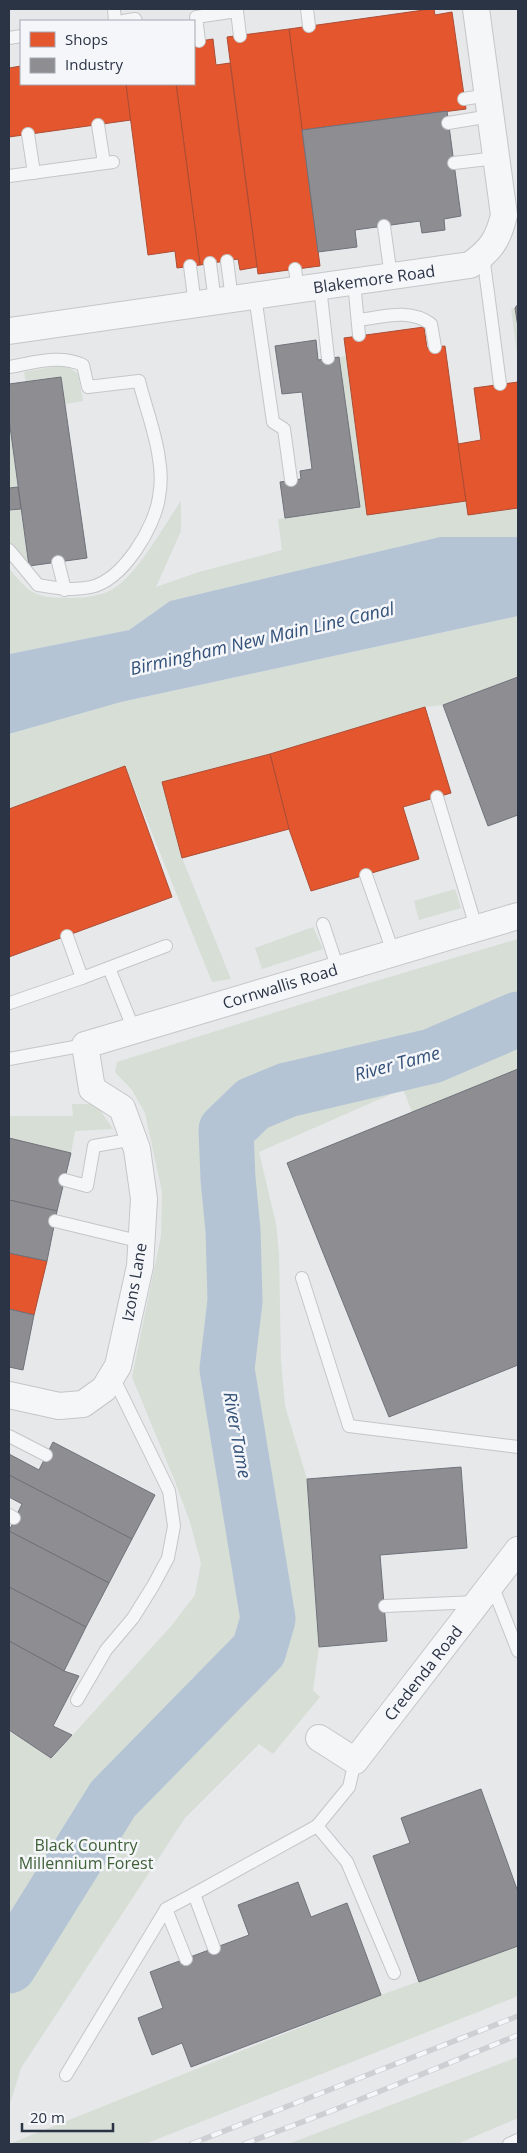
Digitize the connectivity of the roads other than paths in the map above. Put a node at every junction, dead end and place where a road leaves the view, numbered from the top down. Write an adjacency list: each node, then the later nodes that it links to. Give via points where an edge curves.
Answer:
1 (307, 9): 4 (lane)
2 (476, 9): 7 (street, Blakemore Road)
3 (218, 11): 5 (lane, via 237,11); 6 (lane, via 196,17)
4 (309, 26)
5 (240, 36)
6 (199, 41)
7 (481, 103): 8 (lane); 11 (street, Blakemore Road)
8 (448, 123)
9 (98, 124): 13 (lane, via 108,163)
10 (28, 134): 13 (lane)
11 (497, 158): 12 (lane); 15 (street, Blakemore Road)
12 (454, 163)
13 (34, 173): 14 (lane)
14 (9, 176)
15 (511, 206): 17 (street, Blakemore Road, via 504,215 500,234)
16 (384, 226): 21 (lane)
17 (483, 255): 21 (street, Blakemore Road, via 470,265); 31 (lane)
18 (227, 261): 24 (lane)
19 (210, 263): 24 (lane)
20 (190, 266): 24 (lane)
21 (391, 277): 23 (street, Blakemore Road)
22 (305, 282): 23 (street, Blakemore Road); 24 (street, Blakemore Road); 29 (lane)
23 (354, 282): 25 (lane)
24 (224, 301): 26 (street, Blakemore Road); 32 (lane, via 273,422 284,428)
25 (358, 320): 27 (lane); 28 (lane, via 403,314 421,316 431,324)
26 (9, 331)
27 (359, 335)
28 (435, 347)
29 (328, 358)
30 (9, 367): 35 (lane, via 59,359 73,360 83,365 88,387 139,381 159,459 160,496 152,521 134,554 112,576 92,587)
31 (500, 384)
32 (291, 480)
33 (9, 550): 35 (lane, via 38,585)
34 (58, 562): 35 (lane)
35 (65, 590)
36 (437, 797): 40 (lane)
37 (366, 875): 43 (lane)
38 (518, 916): 40 (street, Cornwallis Road)
39 (323, 924): 45 (lane)
40 (476, 927): 43 (street, Cornwallis Road)
41 (67, 936): 46 (lane)
42 (166, 946): 44 (lane)
43 (393, 952): 45 (street, Cornwallis Road)
44 (109, 968): 46 (lane); 48 (lane)
45 (338, 969): 48 (street, Cornwallis Road)
46 (82, 978): 47 (lane)
47 (10, 1002)
48 (134, 1030): 49 (street, Cornwallis Road)
49 (85, 1045): 50 (lane); 51 (street, Izons Lane, via 92,1089 122,1108)
50 (9, 1059)
51 (134, 1139): 52 (lane, via 94,1146 87,1186); 54 (street, Izons Lane, via 144,1199)
52 (64, 1180)
53 (55, 1221): 54 (lane)
54 (142, 1242): 56 (street, Izons Lane, via 129,1318 118,1366)
55 (302, 1278): 59 (lane, via 349,1426)
56 (112, 1375): 57 (street, Izons Lane, via 104,1389 83,1404 59,1406); 65 (lane, via 169,1491 174,1526 168,1558 153,1586 133,1618 106,1650)
57 (9, 1395)
58 (9, 1436): 60 (lane)
59 (518, 1447)
60 (46, 1455)
61 (518, 1550): 62 (street, Credenda Road)
62 (485, 1593): 63 (lane); 64 (lane); 67 (street, Credenda Road)
63 (385, 1606)
64 (518, 1651)
65 (77, 1700)
66 (319, 1738): 67 (street)
67 (355, 1761): 68 (lane, via 349,1786)
68 (317, 1826): 69 (lane); 73 (lane, via 347,1862)
69 (194, 1894): 70 (lane); 71 (lane)
70 (166, 1909): 72 (lane); 74 (lane)
71 (214, 1948)
72 (186, 1959)
73 (394, 1973)
74 (66, 2075)
75 (518, 2140): 76 (lane)
76 (509, 2144)

